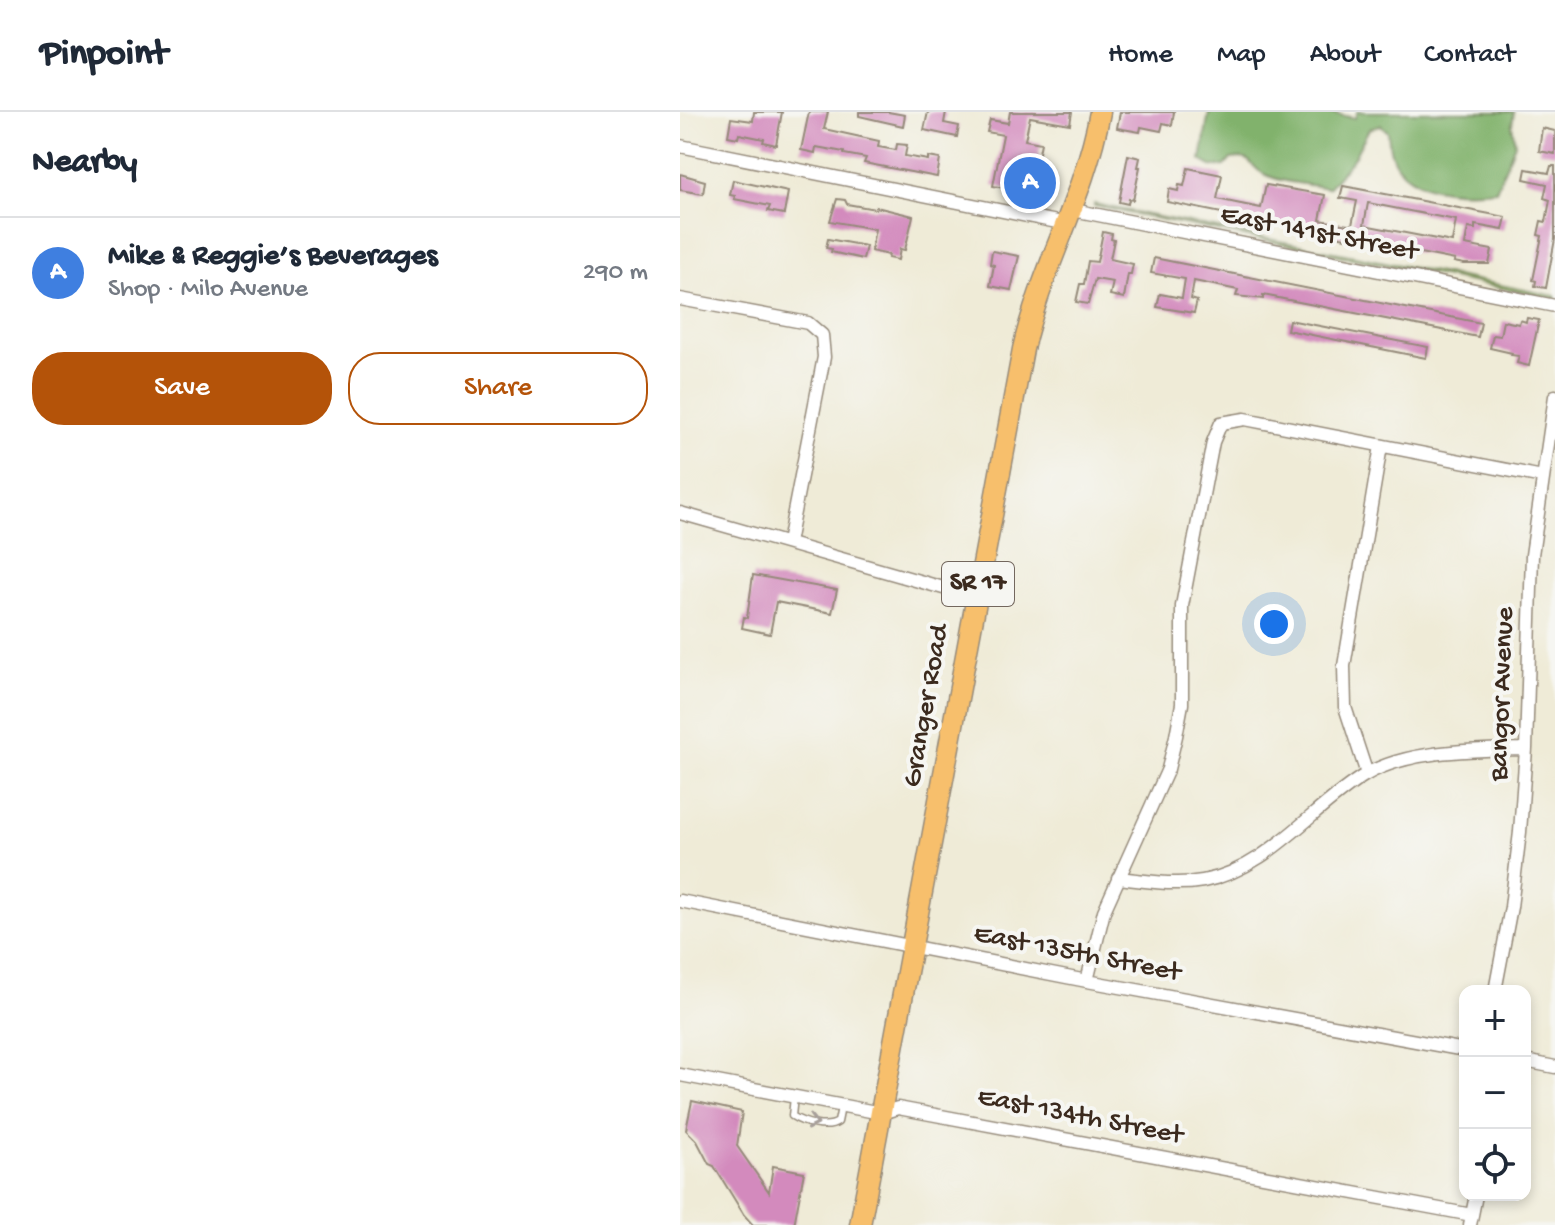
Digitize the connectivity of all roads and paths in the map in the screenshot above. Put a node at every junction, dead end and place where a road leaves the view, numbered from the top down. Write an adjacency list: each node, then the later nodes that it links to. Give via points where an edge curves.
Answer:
1 (1100, 112): 3 (main road, Granger Road / SR 17)
2 (680, 146): 3 (street, East 141st Street)
3 (1070, 217): 5 (street, East 141st Street); 11 (main road, Granger Road / SR 17, via 1028,324)
4 (680, 299): 10 (street, via 808,323 822,335 824,357)
5 (1555, 306)
6 (1555, 397): 8 (street, Bangor Avenue)
7 (1381, 446): 8 (street); 13 (street, via 1344,666 1345,707); 14 (street, via 1245,419 1221,423 1182,606 1182,704 1176,736 1168,769)
8 (1543, 477): 12 (street, Bangor Avenue, via 1532,555)
9 (680, 513): 10 (street)
10 (788, 543): 11 (street)
11 (975, 597): 16 (main road, Granger Road / SR 17)
12 (1526, 749): 13 (street, via 1452,750); 18 (street, Bangor Avenue, via 1511,907)
13 (1367, 774): 14 (street, via 1268,851 1233,871 1204,881)
14 (1118, 878): 17 (street)
15 (680, 901): 16 (street, East 135th Street)
16 (912, 947): 17 (street, East 135th Street); 25 (main road, Granger Road / SR 17)
17 (1087, 981): 19 (street, East 135th Street)
18 (1496, 985)
19 (1459, 1049)
20 (1531, 1062): 21 (street)
21 (1555, 1067)
22 (680, 1075): 23 (street, East 134th Street)
23 (794, 1097): 24 (street, East 134th Street); 24 (lane, one-way to 24, via 792,1116 828,1127 838,1122)
24 (841, 1106): 25 (street, East 134th Street)
25 (881, 1113): 26 (street, East 134th Street, via 898,1108); 27 (main road, Granger Road / SR 17)
26 (1471, 1220)
27 (860, 1225)

